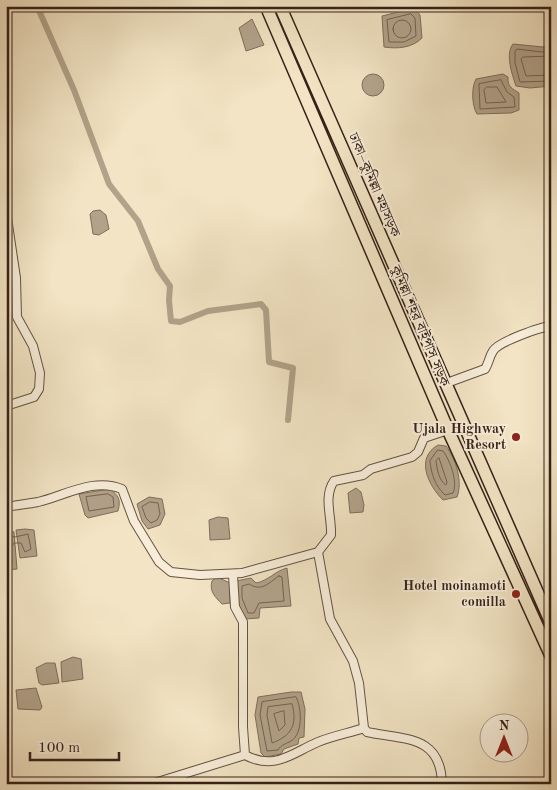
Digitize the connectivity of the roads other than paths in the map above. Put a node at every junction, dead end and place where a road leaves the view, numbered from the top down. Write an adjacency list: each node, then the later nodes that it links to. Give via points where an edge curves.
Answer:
1 (266, 6): 7 (highway, কুমিল্লা শহর বাইপাস সড়ক)
2 (280, 6): 5 (highway, ঢাকা–কুমিল্লা মহাসড়ক)
3 (6, 211): 6 (street, via 16,278 17,317 33,346 40,373 39,389 34,397)
4 (551, 326): 5 (street, via 539,327 503,343 493,350 485,369)
5 (444, 384): 11 (highway, ঢাকা–কুমিল্লা মহাসড়ক)
6 (6, 406)
7 (448, 430): 9 (street, via 424,438 412,457 371,469 363,475 334,481 329,488 328,502 331,536); 12 (highway, কুমিল্লা শহর বাইপাস সড়ক)
8 (6, 507): 10 (street, via 39,502 78,488 114,486 122,489 134,521 159,562 172,572)
9 (318, 552): 10 (street); 13 (street, via 330,619 353,661 359,683)
10 (233, 575): 14 (street, via 235,607 244,622)
11 (551, 623)
12 (551, 656)
13 (364, 728): 14 (street, via 318,742 284,759 256,761); 16 (street, via 367,732 426,745 442,771)
14 (245, 754): 15 (street)
15 (150, 784)
16 (442, 784)

